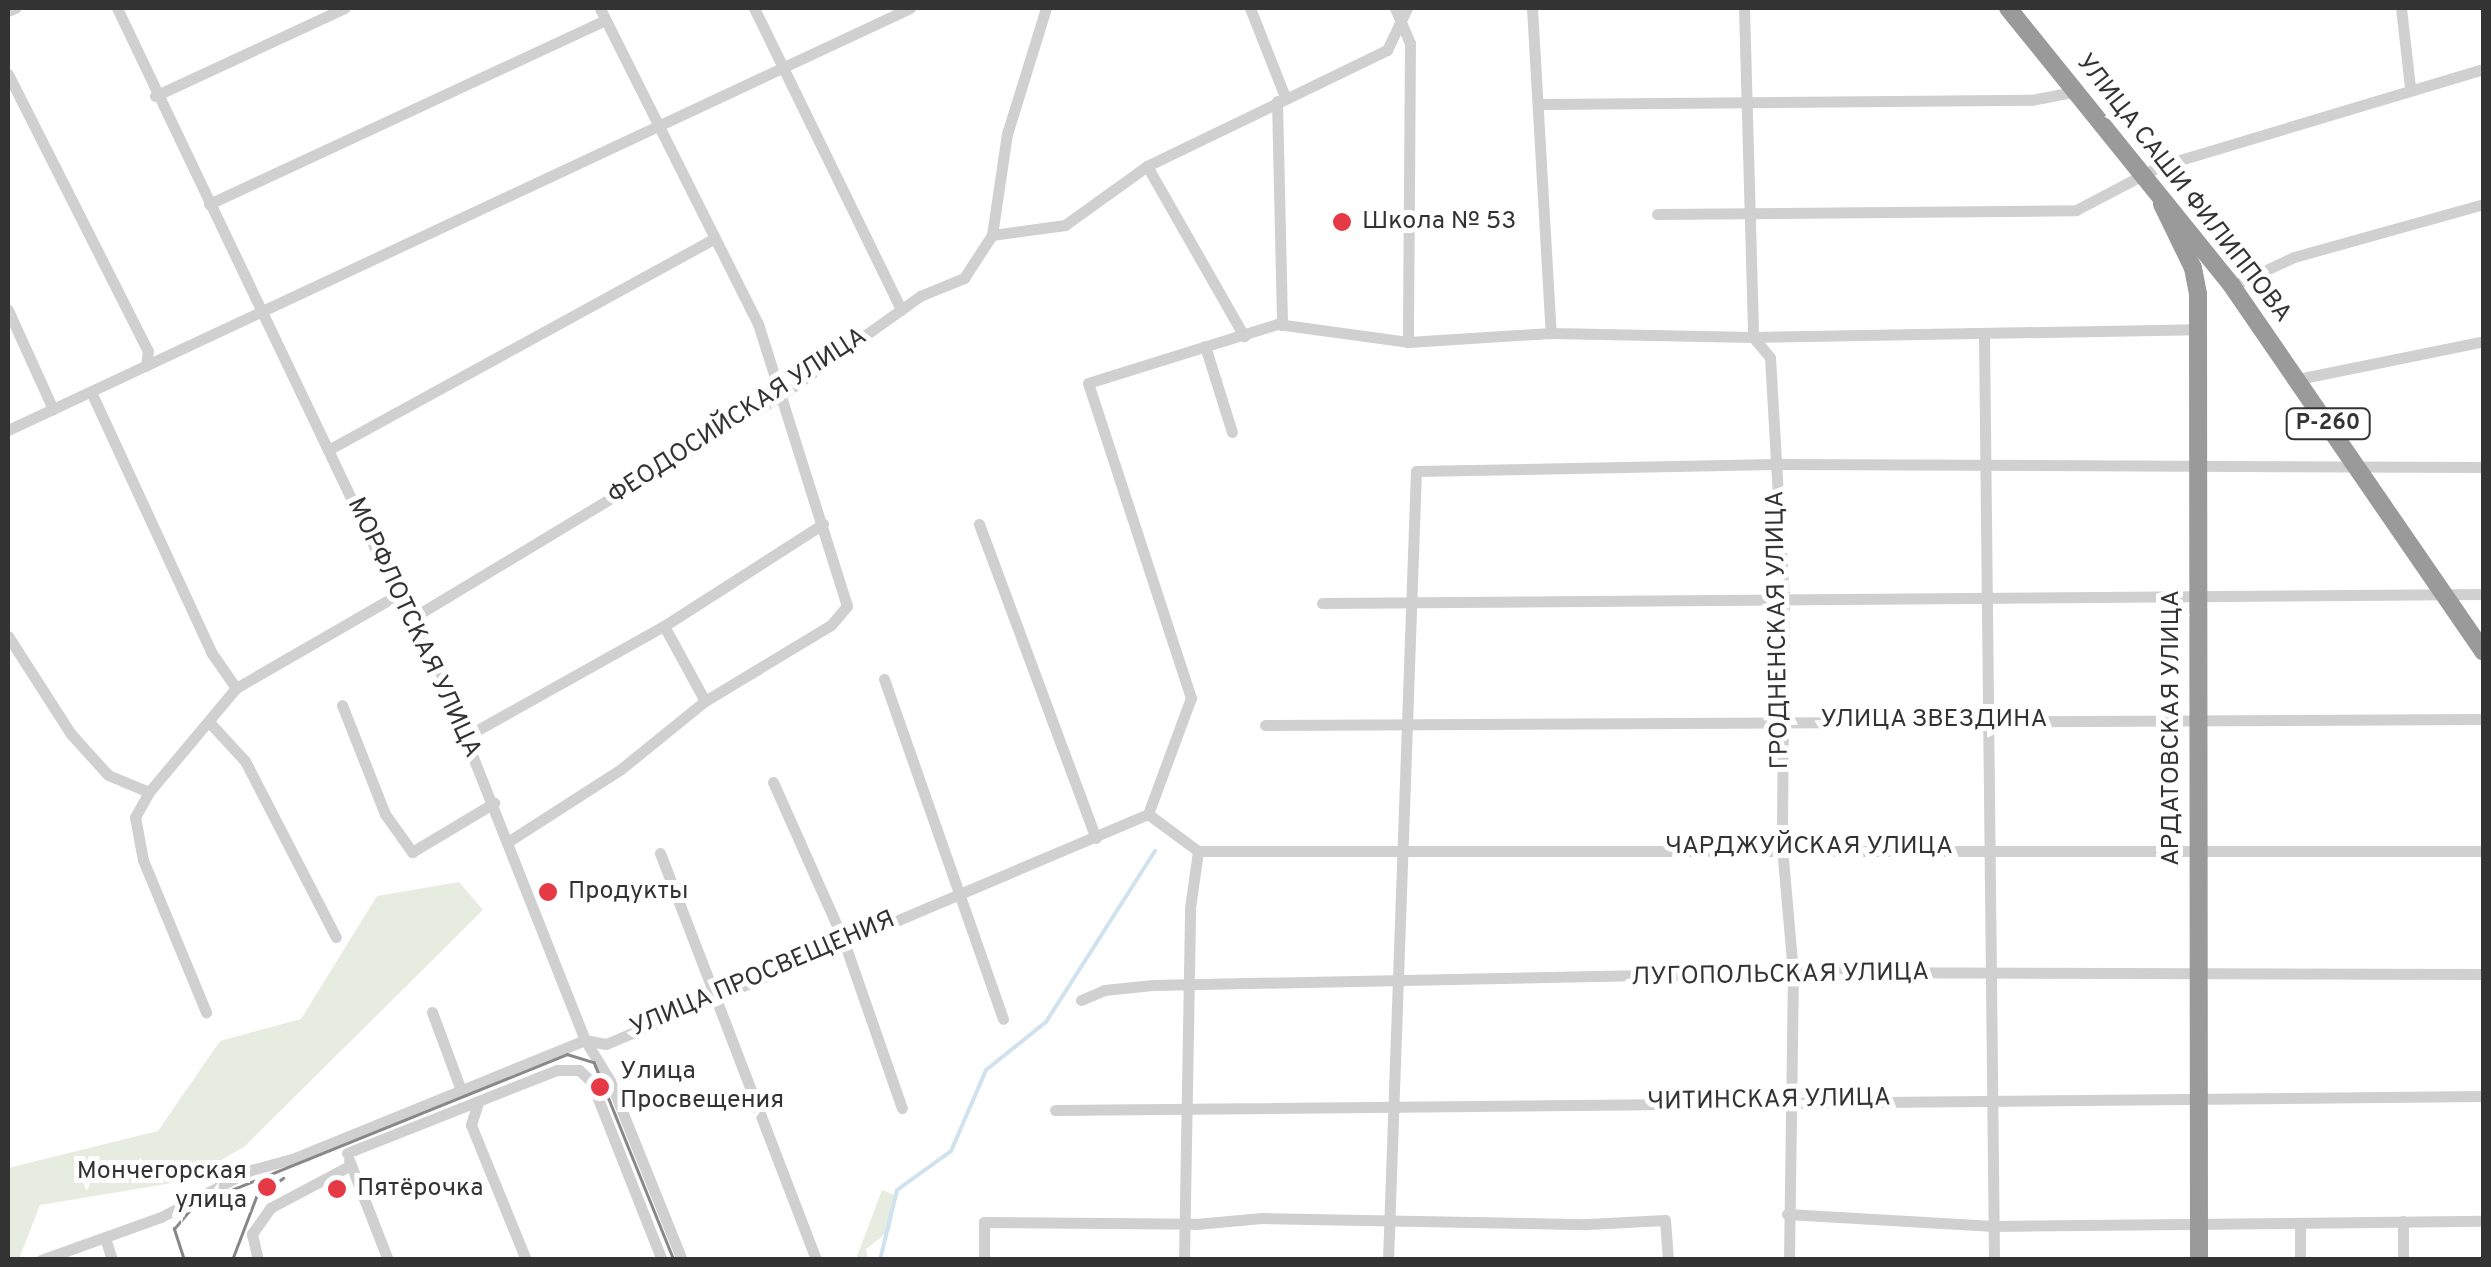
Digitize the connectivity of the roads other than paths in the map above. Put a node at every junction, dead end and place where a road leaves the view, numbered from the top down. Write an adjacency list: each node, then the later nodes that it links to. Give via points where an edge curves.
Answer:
1 (15, 8): 14 (street)
2 (117, 8): 21 (street, МОРФЛОТСКАЯ УЛИЦА)
3 (345, 8): 21 (street)
4 (600, 8): 15 (street)
5 (754, 8): 16 (street)
6 (910, 8): 16 (street)
7 (1046, 8): 33 (street, via 1007,134)
8 (1250, 8): 22 (street)
9 (1532, 8): 24 (street)
10 (1744, 8): 23 (street, ГРОДНЕНСКАЯ УЛИЦА)
11 (2008, 8): 20 (highway, УЛИЦА САШИ ФИЛИППОВА / Р-260)
12 (2400, 8): 19 (street)
13 (1401, 10): 22 (street, via 1387,50); 46 (street, via 1410,43)
14 (8, 11)
15 (605, 20): 25 (street); 28 (street)
16 (784, 68): 25 (street); 38 (street)
17 (2484, 69): 19 (street)
18 (8, 74): 49 (street, via 148,352)
19 (2410, 87): 27 (street)
20 (2073, 92): 23 (street, via 2031,100); 27 (highway, УЛИЦА САШИ ФИЛИППОВА / Р-260)
21 (155, 96): 28 (street, МОРФЛОТСКАЯ УЛИЦА)
22 (1281, 99): 26 (street); 40 (street)
23 (1744, 103): 24 (street); 31 (street, ГРОДНЕНСКАЯ УЛИЦА)
24 (1542, 104): 42 (street)
25 (661, 130): 34 (street); 39 (street)
26 (1146, 166): 33 (street, via 1064,224); 44 (street)
27 (2142, 178): 29 (highway, УЛИЦА САШИ ФИЛИППОВА / Р-260); 31 (street, via 2076,210)
28 (209, 204): 39 (street, МОРФЛОТСКАЯ УЛИЦА)
29 (2162, 204): 35 (highway, УЛИЦА САШИ ФИЛИППОВА / Р-260); 36 (highway, АРДАТОВСКАЯ УЛИЦА / Р-260, via 2194,268)
30 (2484, 204): 35 (street, via 2294,257)
31 (1747, 213): 32 (street); 45 (street, ГРОДНЕНСКАЯ УЛИЦА)
32 (1657, 214)
33 (992, 235): 38 (street, ФЕОДОСИЙСКАЯ УЛИЦА, via 964,278)
34 (712, 240): 52 (street, via 758,324); 56 (street)
35 (2230, 283): 36 (highway, via 2214,280); 50 (highway, УЛИЦА САШИ ФИЛИППОВА / Р-260)
36 (2198, 294): 41 (highway, АРДАТОВСКАЯ УЛИЦА / Р-260)
37 (8, 310): 53 (street)
38 (901, 310): 52 (street, ФЕОДОСИЙСКАЯ УЛИЦА)
39 (261, 316): 49 (street); 56 (street, МОРФЛОТСКАЯ УЛИЦА)
40 (1282, 325): 44 (street); 46 (street)
41 (2197, 329): 43 (street); 60 (highway, АРДАТОВСКАЯ УЛИЦА / Р-260)
42 (1551, 333): 45 (street); 46 (street)
43 (1984, 334): 45 (street); 58 (street)
44 (1244, 336): 48 (street)
45 (1753, 337): 57 (street, ГРОДНЕНСКАЯ УЛИЦА, via 1770,358)
46 (1408, 342)
47 (2484, 342): 50 (street)
48 (1205, 346): 55 (street); 91 (street, via 1088,383 1190,698)
49 (146, 366): 51 (street)
50 (2298, 380): 61 (highway, УЛИЦА САШИ ФИЛИППОВА / Р-260)
51 (92, 394): 53 (street); 77 (street, via 211,652)
52 (780, 396): 62 (street); 72 (street, ФЕОДОСИЙСКАЯ УЛИЦА)
53 (54, 408): 54 (street)
54 (8, 430)
55 (1232, 432)
56 (328, 450): 65 (street, МОРФЛОТСКАЯ УЛИЦА)
57 (1775, 464): 58 (street); 69 (street, ГРОДНЕНСКАЯ УЛИЦА); 70 (street, via 1416,472)
58 (1984, 467): 60 (street); 68 (street)
59 (2484, 467): 61 (street)
60 (2197, 469): 61 (street); 64 (highway, АРДАТОВСКАЯ УЛИЦА / Р-260)
61 (2359, 470): 66 (highway, УЛИЦА САШИ ФИЛИППОВА / Р-260)
62 (823, 524): 73 (street); 78 (street, via 848,606 804,644)
63 (979, 524): 92 (street)
64 (2196, 593): 66 (street); 68 (street); 80 (highway, АРДАТОВСКАЯ УЛИЦА / Р-260)
65 (398, 594): 72 (street, МОРФЛОТСКАЯ УЛИЦА); 77 (street)
66 (2444, 594): 67 (street); 75 (highway, УЛИЦА САШИ ФИЛИППОВА / Р-260)
67 (2484, 594)
68 (1987, 596): 69 (street); 83 (street)
69 (1784, 598): 70 (street); 82 (street, ГРОДНЕНСКАЯ УЛИЦА)
70 (1410, 600): 71 (street); 86 (street)
71 (1322, 603)
72 (410, 620): 87 (street, МОРФЛОТСКАЯ УЛИЦА)
73 (664, 626): 78 (street); 87 (street)
74 (8, 636): 89 (street, via 71,734 108,775)
75 (2484, 652)
76 (884, 679): 101 (street)
77 (236, 688): 84 (street)
78 (705, 701): 93 (street, via 620,769)
79 (342, 705): 90 (street, via 385,814 412,852)
80 (2196, 718): 81 (street, УЛИЦА ЗВЕЗДИНА); 83 (street, УЛИЦА ЗВЕЗДИНА); 95 (highway, АРДАТОВСКАЯ УЛИЦА / Р-260)
81 (2484, 719)
82 (1781, 720): 83 (street, УЛИЦА ЗВЕЗДИНА); 86 (street, УЛИЦА ЗВЕЗДИНА); 96 (street, ГРОДНЕНСКАЯ УЛИЦА)
83 (1987, 720): 94 (street)
84 (210, 723): 89 (street); 102 (street, via 245,761)
85 (1265, 725): 86 (street, УЛИЦА ЗВЕЗДИНА)
86 (1405, 726): 97 (street)
87 (465, 737): 90 (street, МОРФЛОТСКАЯ УЛИЦА)
88 (773, 782): 103 (street)
89 (148, 792): 112 (street, via 134,817 143,860)
90 (494, 803): 93 (street, МОРФЛОТСКАЯ УЛИЦА)
91 (1148, 814): 92 (street, УЛИЦА ПРОСВЕЩЕНИЯ); 98 (street)
92 (1096, 838): 101 (street, УЛИЦА ПРОСВЕЩЕНИЯ)
93 (508, 841): 115 (street, МОРФЛОТСКАЯ УЛИЦА)
94 (1988, 846): 95 (street, ЧАРДЖУЙСКАЯ УЛИЦА); 96 (street, ЧАРДЖУЙСКАЯ УЛИЦА); 105 (street)
95 (2197, 846): 99 (street, ЧАРДЖУЙСКАЯ УЛИЦА); 107 (highway, АРДАТОВСКАЯ УЛИЦА / Р-260)
96 (1782, 847): 97 (street, ЧАРДЖУЙСКАЯ УЛИЦА); 104 (street, ГРОДНЕНСКАЯ УЛИЦА)
97 (1402, 849): 98 (street, ЧАРДЖУЙСКАЯ УЛИЦА); 108 (street)
98 (1198, 851): 109 (street)
99 (2484, 851)
100 (660, 852): 110 (street)
101 (962, 892): 103 (street, УЛИЦА ПРОСВЕЩЕНИЯ); 114 (street)
102 (336, 937)
103 (843, 938): 110 (street, УЛИЦА ПРОСВЕЩЕНИЯ); 122 (street)
104 (1793, 972): 105 (street, ЛУГОПОЛЬСКАЯ УЛИЦА); 108 (street, ЛУГОПОЛЬСКАЯ УЛИЦА); 121 (street, ГРОДНЕНСКАЯ УЛИЦА)
105 (1990, 972): 107 (street, ЛУГОПОЛЬСКАЯ УЛИЦА); 118 (street)
106 (2484, 974): 107 (street, ЛУГОПОЛЬСКАЯ УЛИЦА)
107 (2199, 976): 119 (highway, АРДАТОВСКАЯ УЛИЦА / Р-260)
108 (1399, 983): 109 (street, ЛУГОПОЛЬСКАЯ УЛИЦА); 125 (street)
109 (1188, 989): 111 (street, ЛУГОПОЛЬСКАЯ УЛИЦА, via 1104,990); 123 (street)
110 (713, 996): 115 (street, УЛИЦА ПРОСВЕЩЕНИЯ, via 606,1044); 146 (street)
111 (1080, 1000)
112 (206, 1012)
113 (432, 1012): 116 (street)
114 (1003, 1019)
115 (585, 1040): 116 (street, УЛИЦА ПРОСВЕЩЕНИЯ); 145 (street, МОРФЛОТСКАЯ УЛИЦА, via 610,1081)
116 (461, 1090): 128 (street, УЛИЦА ПРОСВЕЩЕНИЯ)
117 (2484, 1096): 119 (street, ЧИТИНСКАЯ УЛИЦА)
118 (1993, 1098): 119 (street, ЧИТИНСКАЯ УЛИЦА); 121 (street, ЧИТИНСКАЯ УЛИЦА); 137 (street)
119 (2199, 1098): 133 (highway, АРДАТОВСКАЯ УЛИЦА / Р-260)
120 (482, 1100): 126 (street); 127 (street, via 472,1108); 144 (street, via 570,1067 591,1081)
121 (1790, 1100): 125 (street, ЧИТИНСКАЯ УЛИЦА); 130 (street, ГРОДНЕНСКАЯ УЛИЦА)
122 (902, 1108)
123 (1184, 1109): 124 (street, ЧИТИНСКАЯ УЛИЦА); 125 (street, ЧИТИНСКАЯ УЛИЦА); 132 (street)
124 (1056, 1110)
125 (1394, 1110): 131 (street)
126 (444, 1114): 127 (street); 129 (street)
127 (471, 1125): 143 (street)
128 (341, 1138): 129 (street); 138 (street, УЛИЦА ПРОСВЕЩЕНИЯ, via 250,1170 162,1217)
129 (349, 1159): 141 (street, via 270,1208 252,1234); 142 (street)
130 (1788, 1214): 137 (street); 151 (street, ГРОДНЕНСКАЯ УЛИЦА)
131 (1391, 1219): 132 (street); 149 (street); 150 (street, via 1665,1220)
132 (1184, 1220): 147 (street, via 984,1222); 148 (street)
133 (2199, 1221): 136 (street); 137 (street); 153 (highway, АРДАТОВСКАЯ УЛИЦА / Р-260)
134 (2403, 1221): 135 (street); 136 (street); 155 (street)
135 (2484, 1221)
136 (2300, 1225): 154 (street)
137 (1994, 1226): 152 (street)
138 (105, 1238): 139 (street, УЛИЦА ПРОСВЕЩЕНИЯ); 140 (street)
139 (41, 1260)
140 (112, 1260)
141 (258, 1260)
142 (388, 1260)
143 (526, 1260)
144 (662, 1260)
145 (682, 1260)
146 (816, 1260)
147 (984, 1260)
148 (1184, 1260)
149 (1388, 1260)
150 (1668, 1260)
151 (1789, 1260)
152 (1994, 1260)
153 (2199, 1260)
154 (2300, 1260)
155 (2404, 1260)

